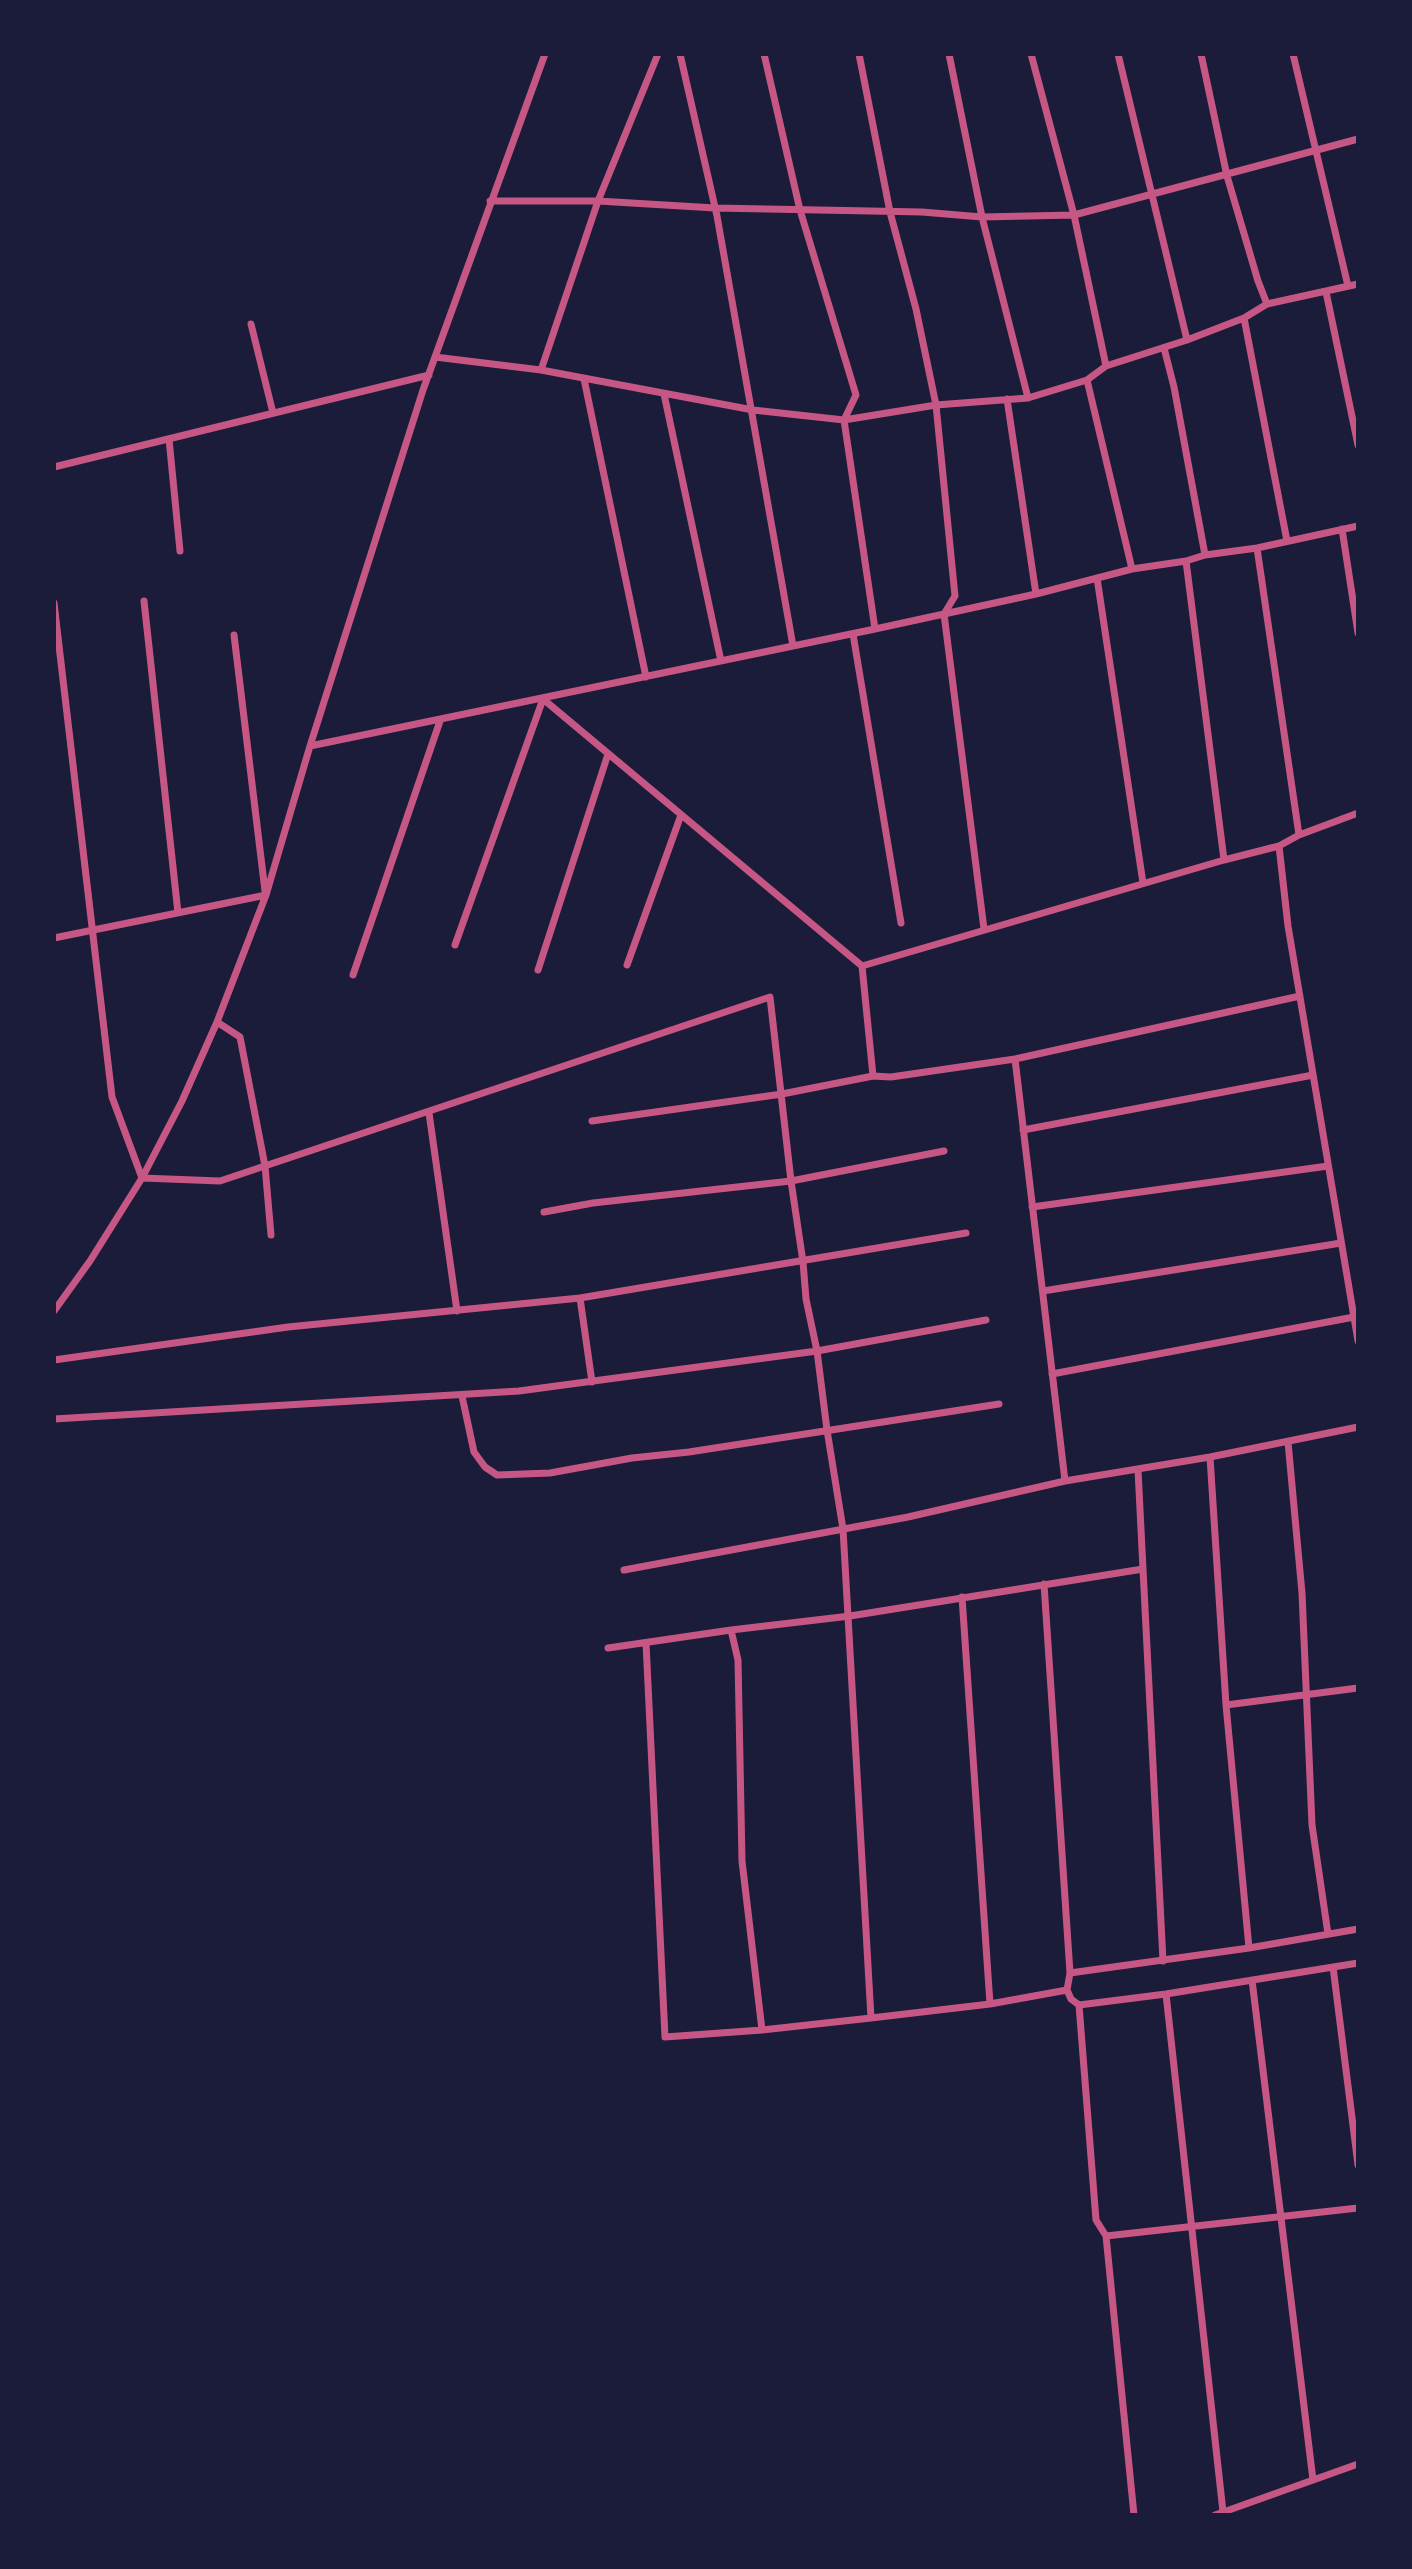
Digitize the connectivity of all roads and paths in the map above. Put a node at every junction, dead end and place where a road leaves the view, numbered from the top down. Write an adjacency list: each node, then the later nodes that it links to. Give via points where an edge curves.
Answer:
1 (545, 54): 15 (street)
2 (657, 54): 16 (street)
3 (680, 54): 17 (street)
4 (764, 54): 18 (street)
5 (859, 54): 19 (street)
6 (949, 54): 21 (street)
7 (1031, 54): 20 (street)
8 (1118, 54): 14 (street)
9 (1201, 54): 13 (street)
10 (1293, 54): 12 (street)
11 (1358, 139): 12 (street)
12 (1315, 149): 13 (street); 23 (street)
13 (1227, 176): 14 (street); 25 (street)
14 (1151, 195): 20 (street); 28 (street)
15 (490, 201): 16 (street); 30 (street)
16 (598, 201): 17 (street); 32 (street)
17 (715, 208): 18 (street); 40 (street)
18 (800, 210): 19 (street); 42 (street, via 856,395)
19 (890, 212): 21 (street); 39 (street)
20 (1074, 215): 21 (street); 31 (street)
21 (982, 217): 37 (street)
22 (1358, 284): 23 (street)
23 (1348, 286): 24 (street)
24 (1326, 292): 25 (street); 44 (street)
25 (1267, 304): 26 (street)
26 (1244, 318): 28 (street); 48 (street)
27 (251, 324): 41 (street)
28 (1187, 340): 29 (street)
29 (1164, 348): 31 (street); 51 (street)
30 (435, 357): 32 (street); 33 (street)
31 (1106, 366): 35 (street)
32 (541, 370): 34 (street)
33 (429, 375): 41 (street); 68 (street)
34 (584, 379): 36 (street); 65 (street)
35 (1087, 380): 37 (street); 53 (street)
36 (664, 394): 40 (street); 64 (street)
37 (1028, 398): 38 (street)
38 (1007, 399): 39 (street); 55 (street)
39 (936, 405): 42 (street); 58 (street, via 955,596)
40 (753, 410): 42 (street); 63 (street)
41 (273, 413): 43 (street)
42 (844, 420): 59 (street)
43 (169, 439): 45 (street); 50 (street)
44 (1358, 445)
45 (54, 467)
46 (1358, 526): 47 (street)
47 (1342, 529): 48 (street); 60 (street)
48 (1287, 541): 49 (street)
49 (1257, 548): 51 (street); 72 (street)
50 (180, 551)
51 (1205, 555): 52 (street)
52 (1186, 561): 53 (street); 74 (street)
53 (1132, 569): 54 (street)
54 (1097, 579): 55 (street); 75 (street)
55 (1037, 594): 58 (street)
56 (144, 601): 77 (street)
57 (54, 603): 80 (street)
58 (944, 614): 59 (street); 79 (street)
59 (875, 629): 61 (street)
60 (1358, 633)
61 (853, 634): 63 (street); 78 (street)
62 (234, 635): 76 (street)
63 (793, 646): 64 (street)
64 (722, 661): 65 (street)
65 (646, 677): 66 (street)
66 (543, 699): 67 (street); 69 (street); 82 (street)
67 (440, 721): 68 (street); 86 (street)
68 (310, 746): 76 (street)
69 (608, 754): 71 (street); 85 (street)
70 (1358, 813): 72 (street)
71 (681, 815): 83 (street); 84 (street)
72 (1299, 835): 73 (street)
73 (1279, 846): 74 (street); 87 (street)
74 (1224, 860): 75 (street)
75 (1143, 883): 79 (street)
76 (266, 895): 77 (street); 88 (street)
77 (178, 914): 80 (street)
78 (901, 923)
79 (984, 929): 84 (street)
80 (92, 930): 81 (street); 99 (street, via 112,1097)
81 (54, 938)
82 (455, 945)
83 (627, 965)
84 (862, 966): 91 (street)
85 (538, 970)
86 (353, 975)
87 (1300, 996): 89 (street); 90 (street)
88 (217, 1022): 97 (street, via 240,1037); 99 (street)
89 (1015, 1059): 91 (street); 95 (street)
90 (1313, 1075): 95 (street); 98 (street)
91 (873, 1076): 92 (street)
92 (782, 1094): 93 (street, via 770,996); 94 (street); 100 (street)
93 (429, 1113): 97 (street); 110 (street)
94 (592, 1121)
95 (1023, 1130): 101 (street)
96 (944, 1151): 100 (street)
97 (265, 1166): 99 (street, via 220,1181); 104 (street)
98 (1328, 1166): 101 (street); 105 (street)
99 (142, 1178): 109 (street)
100 (791, 1181): 102 (street); 106 (street)
101 (1032, 1207): 107 (street)
102 (544, 1212)
103 (966, 1233): 106 (street)
104 (271, 1235)
105 (1342, 1243): 107 (street); 111 (street)
106 (803, 1262): 108 (street); 114 (street)
107 (1042, 1291): 116 (street)
108 (580, 1298): 110 (street); 117 (street)
109 (54, 1311)
110 (457, 1311): 115 (street, via 288,1327)
111 (1354, 1317): 113 (street); 116 (street)
112 (986, 1320): 114 (street)
113 (1358, 1340)
114 (817, 1351): 117 (street); 122 (street)
115 (54, 1360)
116 (1052, 1374): 126 (street)
117 (592, 1382): 118 (street)
118 (462, 1396): 120 (street); 122 (street, via 474,1452 497,1475 550,1473)
119 (999, 1404): 122 (street)
120 (54, 1419)
121 (1358, 1427): 123 (street)
122 (827, 1430): 127 (street)
123 (1288, 1442): 124 (street); 137 (street)
124 (1210, 1457): 125 (street); 138 (street)
125 (1138, 1470): 126 (street); 128 (street)
126 (1065, 1481): 127 (street)
127 (843, 1529): 129 (street); 132 (street)
128 (1143, 1569): 130 (street); 142 (street)
129 (624, 1570)
130 (1044, 1584): 131 (street); 145 (street)
131 (962, 1597): 132 (street); 149 (street)
132 (850, 1616): 133 (street); 151 (street)
133 (731, 1630): 134 (street); 152 (street, via 738,1660 743,1861)
134 (646, 1643): 135 (street); 152 (street, via 665,2037)
135 (608, 1648)
136 (1358, 1688): 137 (street)
137 (1306, 1696): 138 (street); 140 (street, via 1312,1825)
138 (1226, 1705): 141 (street)
139 (1358, 1929): 140 (street)
140 (1328, 1934): 141 (street)
141 (1249, 1948): 142 (street)
142 (1163, 1961): 145 (street)
143 (1358, 1963): 144 (street)
144 (1334, 1967): 146 (street); 153 (street)
145 (1070, 1973): 147 (street)
146 (1252, 1980): 148 (street); 155 (street)
147 (1067, 1990): 149 (street); 150 (street)
148 (1166, 1994): 150 (street); 156 (street)
149 (990, 2004): 151 (street)
150 (1079, 2004): 157 (street, via 1096,2220)
151 (871, 2018): 152 (street)
152 (762, 2030)
153 (1358, 2165)
154 (1358, 2208): 155 (street)
155 (1279, 2216): 156 (street); 159 (street)
156 (1193, 2226): 157 (street); 160 (street)
157 (1106, 2236): 161 (street)
158 (1358, 2464): 159 (street)
159 (1313, 2480): 160 (street)
160 (1219, 2513)
161 (1134, 2515)

